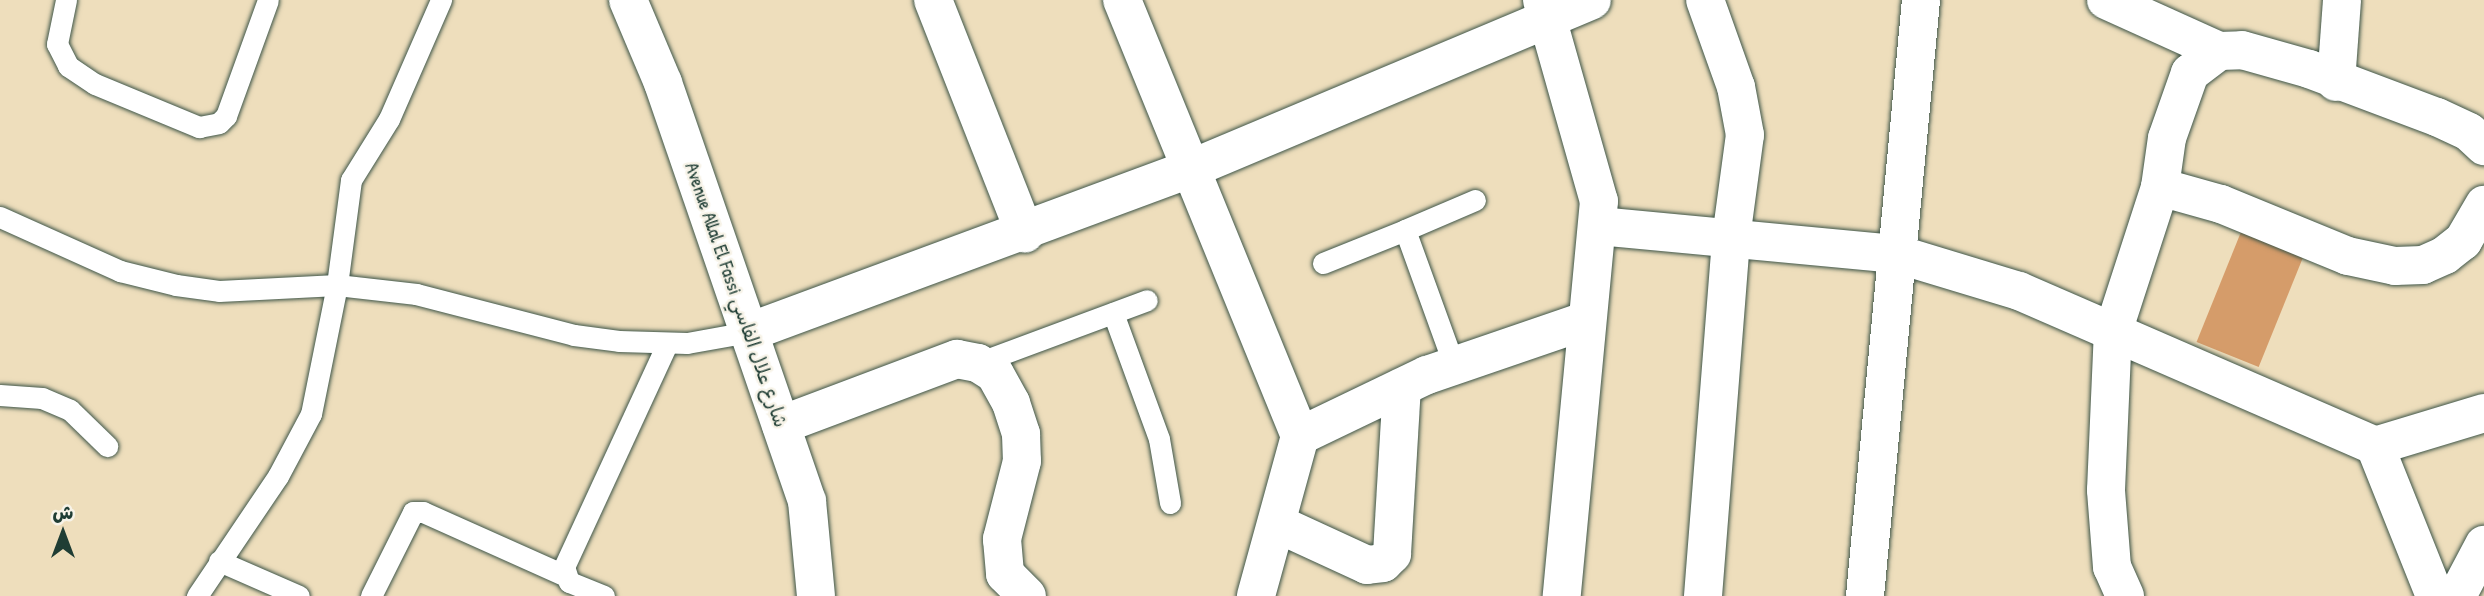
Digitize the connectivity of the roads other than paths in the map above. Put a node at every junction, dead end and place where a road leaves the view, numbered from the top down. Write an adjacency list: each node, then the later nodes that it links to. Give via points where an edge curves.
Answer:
1 (66, 0): 2 (lane, via 57,44 68,66 95,84 198,127 219,123 226,116)
2 (268, 0)
3 (441, 0): 27 (lane, via 389,119 351,180)
4 (628, 0): 31 (street, Avenue Allal El Fassi شارع علال الفاسي, via 663,83)
5 (933, 0): 23 (street)
6 (1122, 0): 16 (street)
7 (1592, 0): 12 (street)
8 (1706, 0): 24 (street, via 1736,87 1745,135)
9 (1921, 0): 25 (street)
10 (2106, 0): 13 (street)
11 (2342, 0): 14 (street)
12 (1545, 8): 16 (street); 21 (street, via 1599,201)
13 (2219, 51): 14 (street, via 2242,50); 17 (street, via 2190,74 2167,138)
14 (2336, 82): 15 (street, via 2437,117 2469,132)
15 (2484, 146)
16 (1188, 170): 23 (street); 40 (street)
17 (2160, 187): 19 (street, via 2221,204 2348,256 2395,266 2423,265 2445,255 2463,241); 32 (street)
18 (1475, 200): 22 (lane)
19 (2484, 206)
20 (0, 217): 27 (lane, via 120,271 176,285 219,291)
21 (1599, 226): 24 (street); 30 (street)
22 (1405, 230): 26 (lane); 35 (lane)
23 (1024, 234): 31 (street)
24 (1731, 238): 25 (street); 56 (street)
25 (1897, 254): 32 (street, via 2019,291); 57 (street)
26 (1323, 263)
27 (337, 285): 33 (lane, via 416,294 574,335); 46 (lane, via 311,414 278,476)
28 (1147, 300): 29 (lane)
29 (1113, 313): 34 (lane); 43 (lane, via 1159,439)
30 (1585, 321): 35 (street); 55 (street)
31 (749, 332): 33 (lane); 39 (street, Avenue Allal El Fassi شارع علال الفاسي)
32 (2113, 332): 42 (street); 58 (street, via 2106,489 2112,566)
33 (667, 344): 47 (lane, via 564,567)
34 (978, 363): 39 (street, via 957,359); 53 (street, via 995,374 1021,434 1022,461 1002,553 1005,574)
35 (1454, 365): 36 (street)
36 (1402, 387): 40 (street); 44 (street, via 1392,554 1383,563 1367,565)
37 (0, 396): 41 (lane, via 42,398 70,410)
38 (2484, 413): 42 (street)
39 (780, 425): 52 (street, Avenue Allal El Fassi شارع علال الفاسي, via 807,501)
40 (1300, 436): 44 (street)
41 (107, 446)
42 (2375, 446): 59 (street)
43 (1170, 503)
44 (1278, 524): 54 (street)
45 (2484, 545): 60 (street)
46 (219, 561): 48 (lane); 49 (lane)
47 (575, 586): 50 (lane, via 423,512 413,512); 51 (lane)
48 (197, 596)
49 (299, 596)
50 (371, 596)
51 (604, 596)
52 (816, 596)
53 (1027, 596)
54 (1256, 596)
55 (1562, 596)
56 (1703, 596)
57 (1866, 596)
58 (2125, 596)
59 (2435, 596)
60 (2457, 596)

